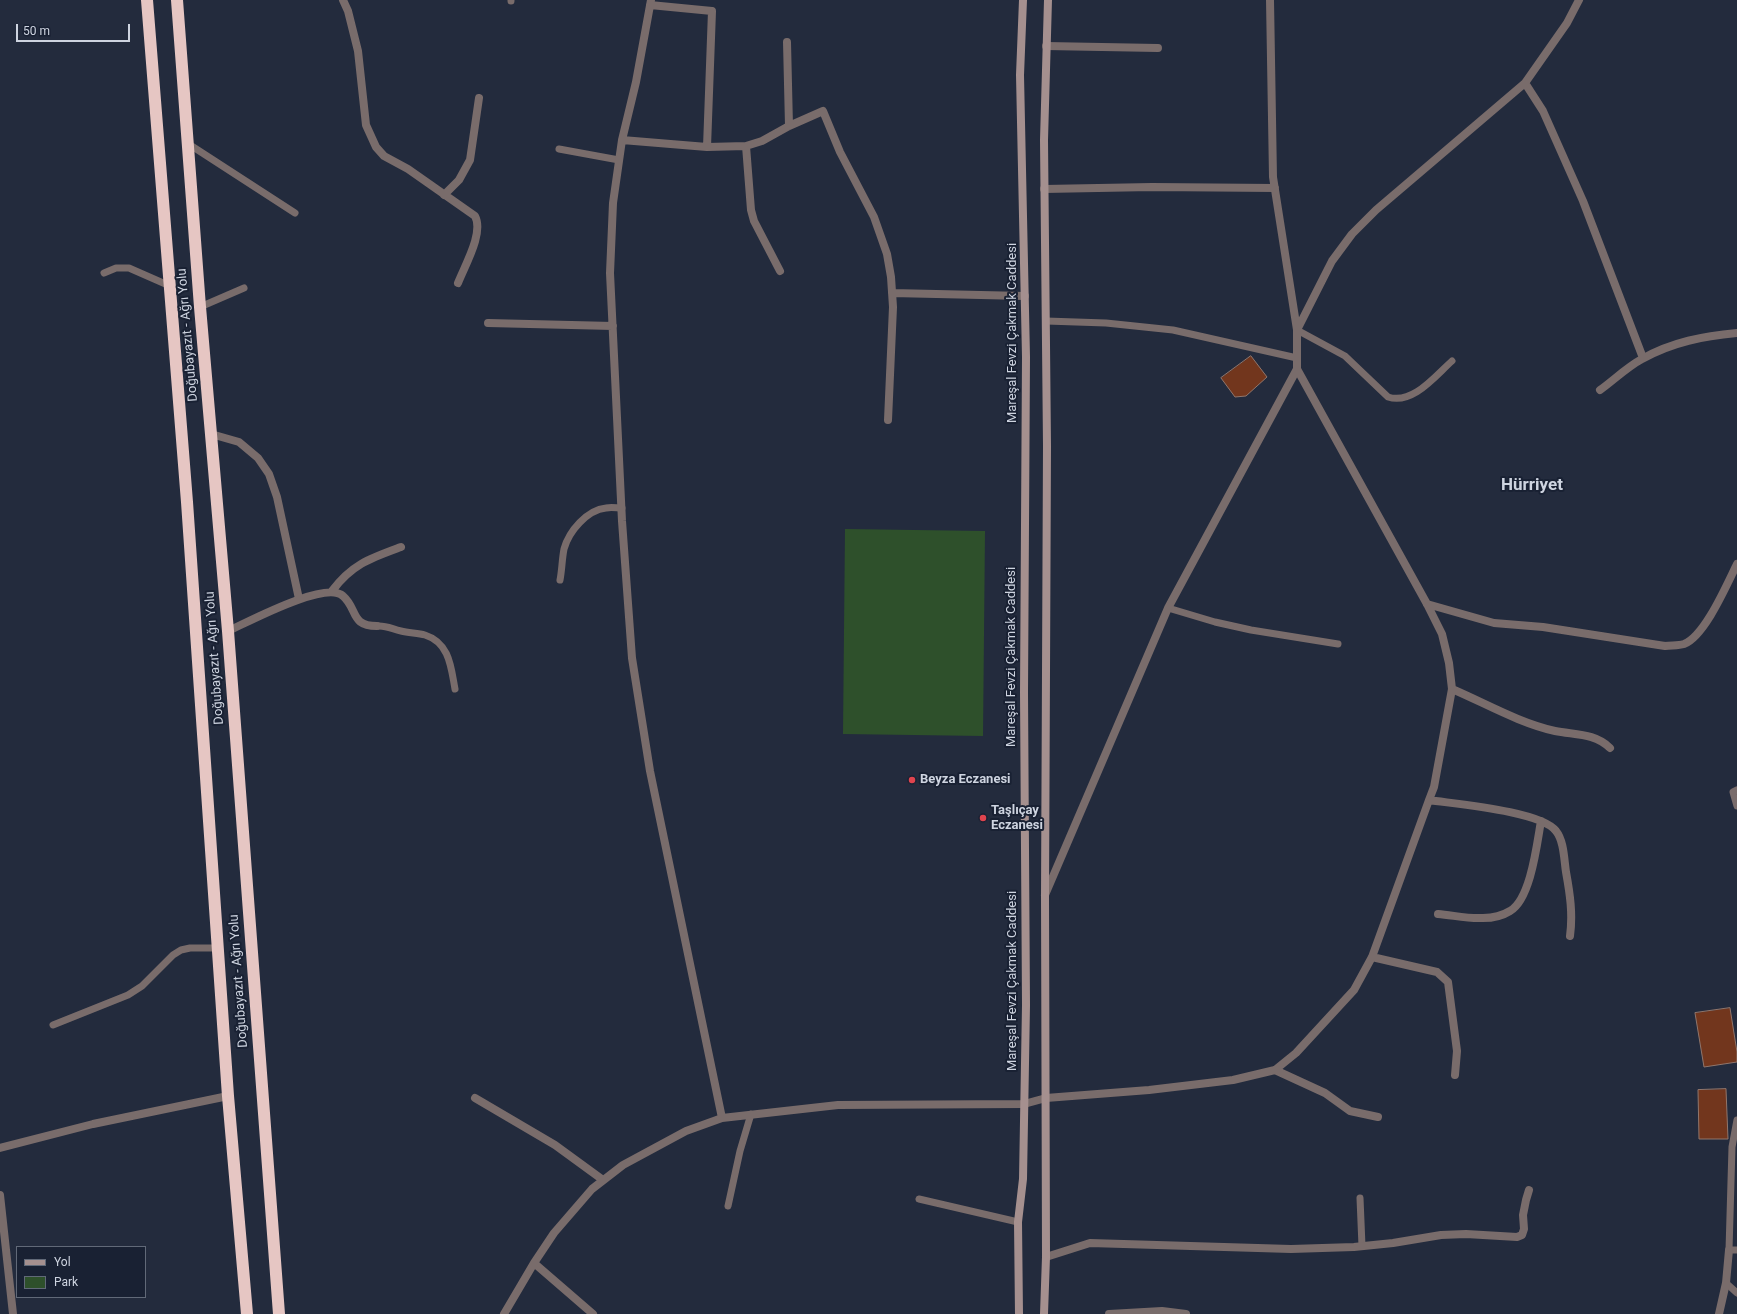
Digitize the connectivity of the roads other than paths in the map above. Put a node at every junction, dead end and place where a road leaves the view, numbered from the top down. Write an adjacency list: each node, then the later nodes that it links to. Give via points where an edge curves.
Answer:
1 (147, 0): 28 (highway, Doğubayazıt - Ağrı Yolu)
2 (178, 0): 16 (highway, Doğubayazıt - Ağrı Yolu)
3 (343, 0): 23 (street, via 358,51 366,125 374,143 384,156 408,169)
4 (1023, 0): 31 (street, Mareşal Fevzi Çakmak Caddesi, via 1020,75)
5 (1048, 0): 10 (street)
6 (1270, 0): 21 (street)
7 (1579, 0): 12 (street, via 1567,23)
8 (650, 2): 15 (street, via 636,82); 18 (street, via 712,11)
9 (787, 42): 14 (street)
10 (1046, 46): 11 (street); 22 (street)
11 (1158, 48)
12 (1525, 83): 36 (street, via 1376,210 1352,234 1332,261); 39 (street, via 1543,111 1583,201)
13 (480, 98): 23 (street, via 470,160 459,180)
14 (789, 126): 17 (street, via 762,141); 30 (street, via 824,111 840,152 874,217 888,254)
15 (622, 140): 18 (street); 20 (street)
16 (187, 143): 24 (lane); 32 (highway, Doğubayazıt - Ağrı Yolu)
17 (746, 146): 18 (street); 25 (street, via 751,210)
18 (707, 147)
19 (559, 149): 20 (lane)
20 (619, 160): 35 (street, via 613,203 610,273)
21 (1275, 188): 22 (street); 36 (street)
22 (1044, 190): 33 (street)
23 (444, 195): 27 (street, via 475,216 479,223 476,238)
24 (295, 213)
25 (780, 271)
26 (104, 273): 28 (lane, via 116,268 129,268)
27 (458, 283)
28 (170, 286): 66 (highway, Doğubayazıt - Ağrı Yolu)
29 (244, 288): 32 (lane)
30 (892, 293): 31 (street); 43 (street)
31 (1025, 296): 74 (street, Mareşal Fevzi Çakmak Caddesi)
32 (200, 307): 44 (highway, Doğubayazıt - Ağrı Yolu)
33 (1046, 321): 38 (lane, via 1106,323 1173,330); 63 (street)
34 (488, 323): 35 (street)
35 (613, 326): 45 (street)
36 (1297, 330): 38 (street); 40 (lane, via 1344,356 1388,398 1397,400 1417,392)
37 (1737, 333): 39 (street, via 1680,342)
38 (1297, 358): 41 (street)
39 (1642, 358): 42 (street)
40 (1452, 361)
41 (1297, 369): 51 (street); 52 (street)
42 (1600, 390)
43 (888, 420)
44 (211, 434): 50 (street, via 239,442 258,458 269,474 277,497); 54 (highway, Doğubayazıt - Ağrı Yolu)
45 (622, 508): 48 (lane, via 597,510 572,531 564,548); 76 (street, via 632,658 649,764)
46 (401, 547): 49 (street, via 369,558 350,572)
47 (1737, 565): 51 (street, via 1721,598 1697,635 1684,644 1665,646 1556,629 1494,623)
48 (560, 580)
49 (332, 591): 50 (street); 53 (street, via 345,597 357,620 362,624)
50 (299, 599): 54 (street)
51 (1427, 604): 57 (street, via 1442,634)
52 (1168, 608): 55 (lane, via 1251,630); 63 (street)
53 (377, 626): 56 (lane, via 386,626 436,640 448,655)
54 (228, 631): 97 (highway, Doğubayazıt - Ağrı Yolu)
55 (1338, 644)
56 (455, 689)
57 (1452, 689): 58 (street, via 1526,722 1555,731 1603,740); 60 (street, via 1434,787)
58 (1610, 748)
59 (1737, 790): 61 (lane, via 1733,792)
60 (1429, 800): 62 (street, via 1492,809); 67 (street)
61 (1737, 806)
62 (1541, 821): 64 (street, via 1529,876 1517,905 1498,916 1482,918); 65 (street, via 1551,825 1562,845 1572,905)
63 (1045, 895): 73 (street)
64 (1438, 914)
65 (1570, 936)
66 (218, 948): 68 (lane, via 181,950 142,986 128,995); 71 (highway, Doğubayazıt - Ağrı Yolu)
67 (1372, 958): 69 (street, via 1354,990 1338,1009 1296,1053); 70 (street, via 1437,972 1448,982 1457,1051)
68 (53, 1025)
69 (1275, 1070): 73 (street, via 1233,1080); 77 (street, via 1325,1093 1350,1111)
70 (1455, 1075)
71 (228, 1096): 79 (street, via 93,1124); 96 (highway, Doğubayazıt - Ağrı Yolu)
72 (475, 1098): 81 (street, via 555,1145)
73 (1046, 1098): 74 (street); 91 (street)
74 (1024, 1104): 75 (street, via 838,1105); 88 (street, Mareşal Fevzi Çakmak Caddesi, via 1023,1179)
75 (752, 1114): 76 (street); 87 (lane, via 740,1151)
76 (722, 1118): 81 (street, via 686,1131 623,1165)
77 (1378, 1118)
78 (1737, 1120): 80 (lane)
79 (0, 1148)
80 (1734, 1148): 86 (lane)
81 (603, 1180): 92 (street, via 554,1233)
82 (1529, 1190): 89 (street, via 1523,1215 1524,1229 1522,1235 1517,1237 1484,1234 1441,1235 1393,1244)
83 (0, 1195): 95 (street)
84 (1360, 1198): 89 (lane)
85 (919, 1199): 88 (lane)
86 (1734, 1205): 90 (lane)
87 (728, 1206)
88 (1018, 1222): 100 (street, Mareşal Fevzi Çakmak Caddesi)
89 (1362, 1246): 91 (street, via 1291,1249 1090,1243)
90 (1733, 1250): 93 (street)
91 (1046, 1256): 101 (street)
92 (534, 1263): 98 (street); 99 (street)
93 (1726, 1283): 94 (lane); 104 (street)
94 (1737, 1293)
95 (13, 1314)
96 (247, 1314)
97 (279, 1314)
98 (504, 1314)
99 (593, 1314)
100 (1019, 1314)
101 (1044, 1314)
102 (1109, 1314): 103 (street, via 1162,1311)
103 (1186, 1314)
104 (1719, 1314)

